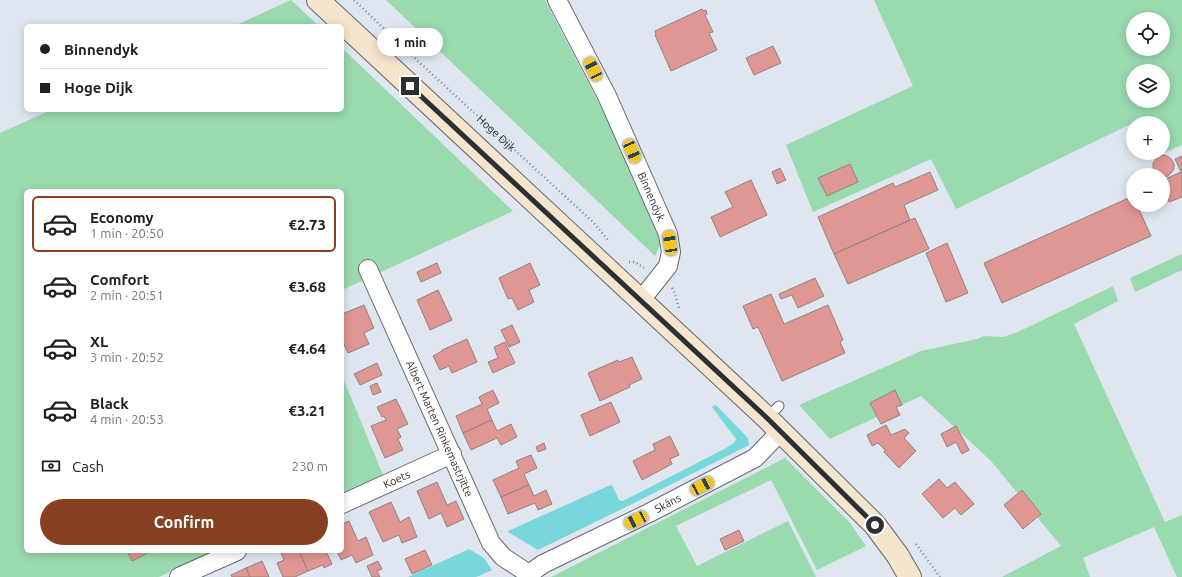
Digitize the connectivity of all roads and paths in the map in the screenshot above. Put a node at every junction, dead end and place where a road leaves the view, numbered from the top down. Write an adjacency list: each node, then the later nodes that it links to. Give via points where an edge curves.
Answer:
1 (318, 0): 4 (main road)
2 (354, 0): 6 (path, Hoge Dijk, via 593,222)
3 (557, 0): 8 (street, Binnendyk, via 607,96 668,234 671,252 668,266)
4 (344, 24)
5 (344, 24): 8 (main road)
6 (612, 246)
7 (368, 269): 10 (street, Albert Marten Rinkemastrjitte)
8 (641, 300): 9 (main road)
9 (775, 419): 13 (street, Skâns, via 755,458 543,564); 15 (main road, via 875,525)
10 (452, 454): 11 (street, Koets); 13 (street, Albert Marten Rinkemastrjitte, via 491,543 503,557)
11 (344, 503)
12 (233, 553): 14 (street)
13 (528, 576)
14 (179, 577)
15 (910, 577)

